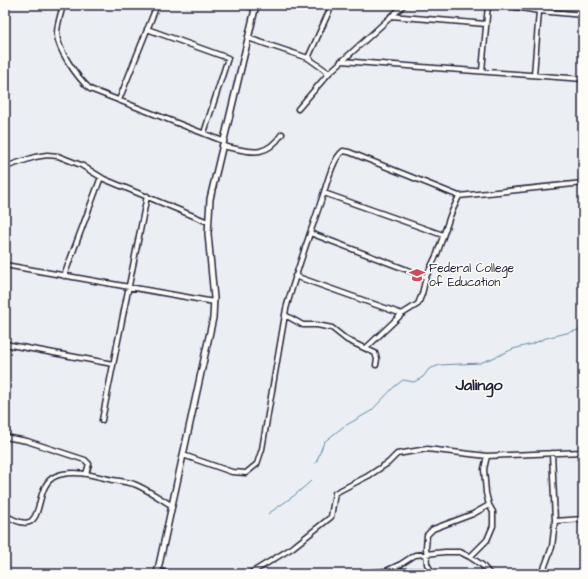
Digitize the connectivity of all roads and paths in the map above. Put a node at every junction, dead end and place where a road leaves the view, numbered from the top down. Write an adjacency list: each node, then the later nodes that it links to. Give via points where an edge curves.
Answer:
1 (63, 5): 21 (street, via 57,33 72,68 90,89)
2 (157, 5): 13 (street)
3 (244, 5): 8 (street)
4 (332, 5): 15 (street)
5 (404, 5): 11 (street)
6 (488, 5): 12 (street)
7 (504, 5): 9 (street)
8 (256, 6): 14 (main road)
9 (539, 11): 10 (street); 19 (street)
10 (583, 15)
11 (391, 16): 12 (street); 16 (street)
12 (486, 24): 17 (street)
13 (147, 29): 21 (street); 23 (street, via 228,58)
14 (248, 38): 15 (street); 25 (main road)
15 (308, 58): 18 (street)
16 (341, 60): 17 (street); 18 (street)
17 (482, 71): 19 (street)
18 (328, 73): 22 (street)
19 (534, 75): 20 (street)
20 (583, 79)
21 (119, 100): 23 (street)
22 (298, 109)
23 (204, 133): 25 (street)
24 (282, 134): 25 (street, via 272,146 259,152)
25 (223, 143): 32 (main road, via 211,194)
26 (5, 167): 27 (street, via 35,157 58,156 81,165)
27 (101, 177): 30 (street); 36 (street)
28 (583, 183): 31 (street)
29 (324, 193): 31 (street, via 338,155 343,151); 33 (street); 34 (street)
30 (148, 196): 32 (street); 39 (street)
31 (459, 196): 34 (street)
32 (208, 222): 40 (main road)
33 (310, 233): 37 (street); 38 (street)
34 (443, 235): 38 (street)
35 (5, 265): 36 (street)
36 (64, 276): 39 (street)
37 (296, 276): 41 (street); 42 (street)
38 (426, 278): 41 (street, via 418,304)
39 (129, 287): 40 (street); 45 (street)
40 (214, 302): 51 (main road, via 210,336)
41 (402, 314): 44 (street)
42 (285, 315): 44 (street, via 303,325 332,328 347,340); 51 (street, via 262,449 257,464 246,473 232,472)
43 (5, 344): 45 (street)
44 (366, 348): 46 (street, via 375,353)
45 (113, 364): 47 (street)
46 (376, 365)
47 (102, 420)
48 (5, 437): 53 (street, via 27,441 85,460 89,464)
49 (583, 452): 50 (street)
50 (552, 453): 52 (street); 58 (street)
51 (183, 455): 54 (main road)
52 (487, 456): 55 (street, via 484,469); 64 (street, via 427,449 397,454 368,476 335,493 331,517 292,548)
53 (86, 474): 54 (street, via 133,484); 56 (street, via 65,473 54,476 45,484 36,517 29,523)
54 (171, 505): 62 (main road)
55 (489, 506): 59 (street, via 433,529 427,535); 60 (street, via 493,512 493,526 487,540)
56 (5, 515)
57 (583, 519): 58 (street)
58 (555, 521): 68 (street, via 552,547)
59 (426, 554): 60 (street, via 460,552); 61 (street, via 414,555); 66 (street, via 427,564)
60 (470, 557): 67 (street)
61 (386, 570): 65 (street); 66 (street, via 422,571)
62 (157, 573): 63 (street)
63 (170, 574)
64 (249, 574)
65 (354, 574)
66 (433, 574)
67 (490, 574)
68 (542, 574)

